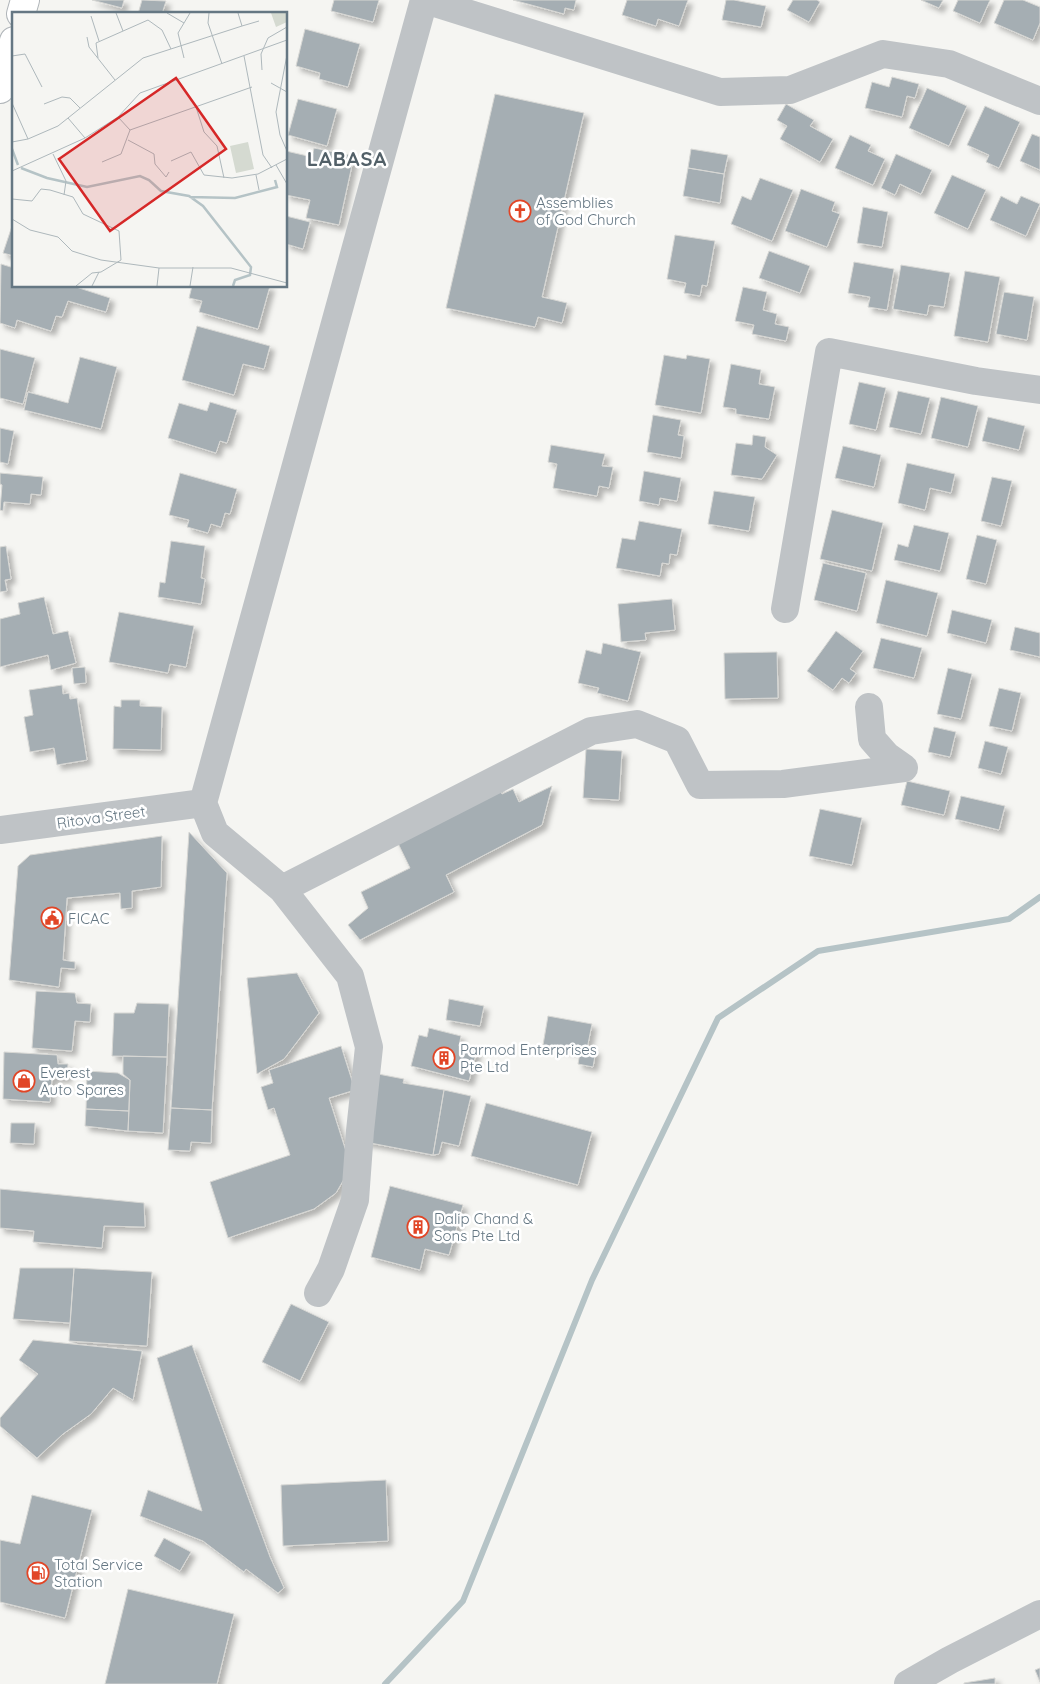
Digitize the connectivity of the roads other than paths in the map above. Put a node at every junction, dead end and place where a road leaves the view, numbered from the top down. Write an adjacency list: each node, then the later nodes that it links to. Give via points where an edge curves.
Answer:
1 (424, 0): 4 (street, via 720,92 790,90 883,54 949,64); 8 (street)
2 (12, 48): 3 (main road)
3 (0, 90)
4 (1040, 101)
5 (1040, 390): 6 (street, via 829,352)
6 (785, 609)
7 (869, 707): 10 (street, via 872,739 887,756 904,768 783,784 700,785 677,740 637,724 591,731)
8 (203, 803): 9 (street, Ritova Street); 10 (street, via 214,833)
9 (0, 830)
10 (282, 889): 11 (street, via 350,976 369,1047 356,1200 331,1269)
11 (318, 1294)
12 (1040, 1614): 13 (street)
13 (908, 1684)

